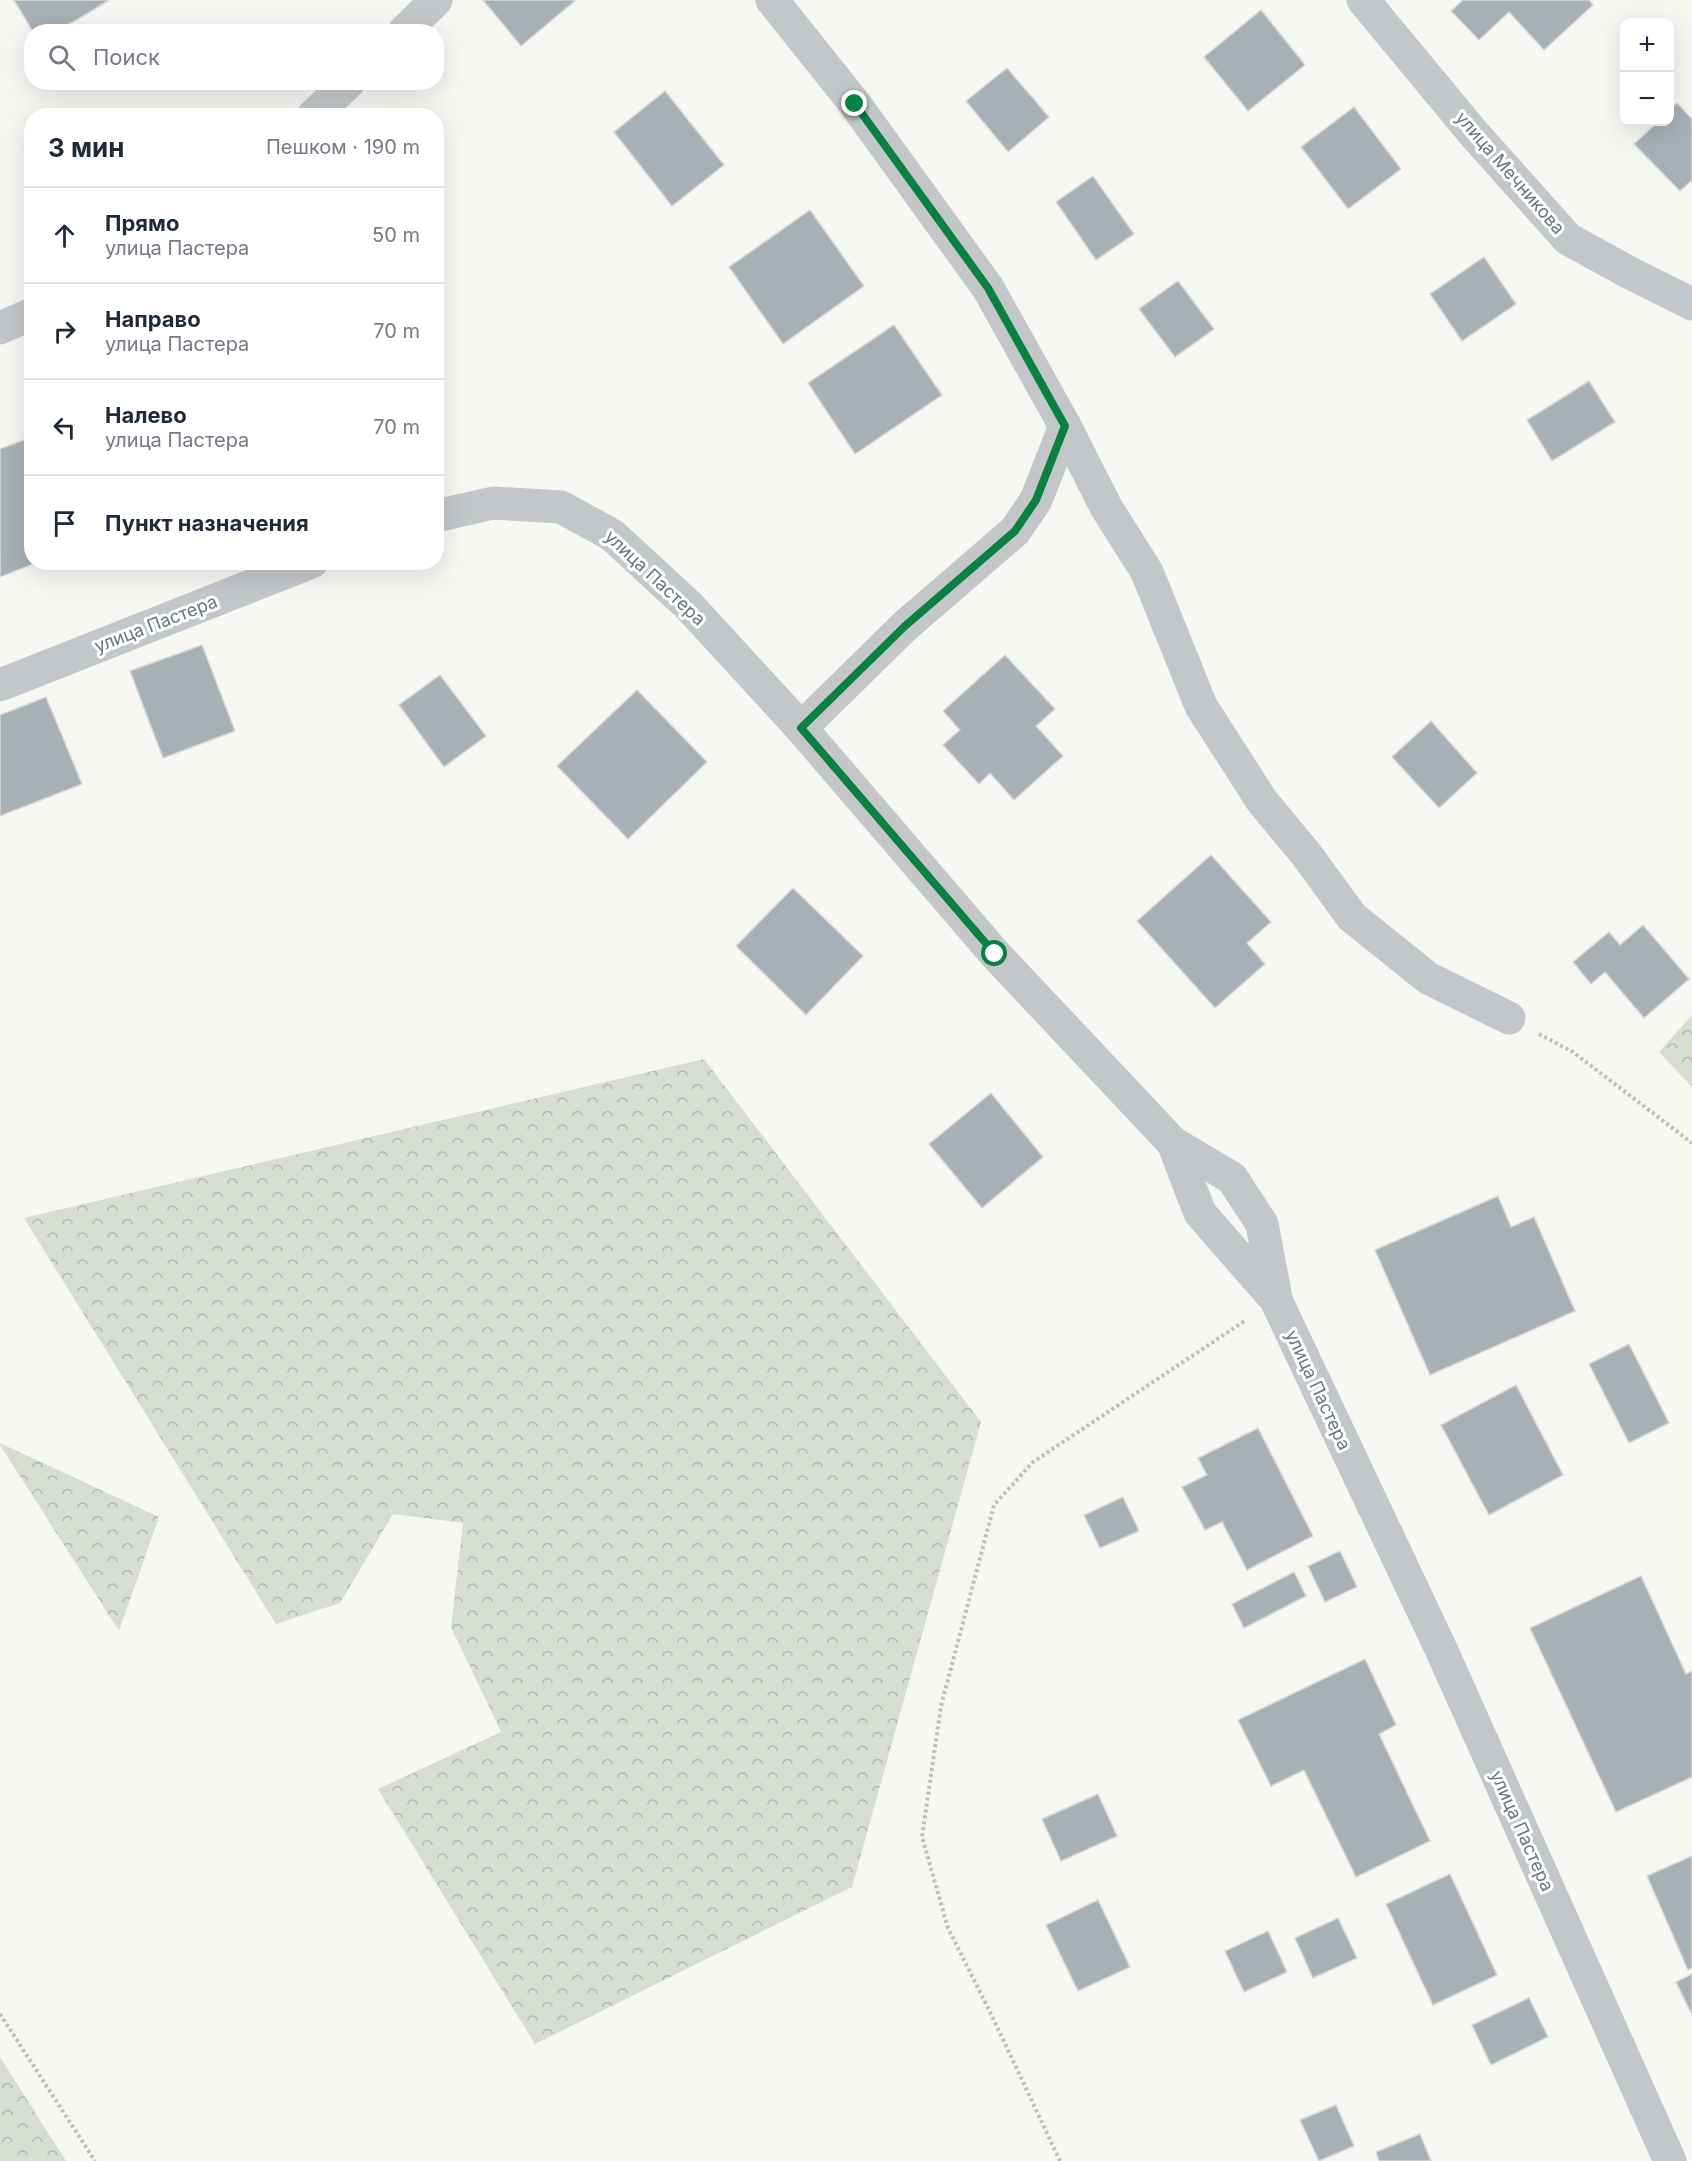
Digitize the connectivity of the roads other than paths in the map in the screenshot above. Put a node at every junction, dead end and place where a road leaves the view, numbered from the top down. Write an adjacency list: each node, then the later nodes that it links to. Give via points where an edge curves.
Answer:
1 (436, 0): 4 (street)
2 (772, 0): 10 (street, via 855,104 988,288)
3 (1363, 0): 7 (street, улица Мечникова, via 1568,239)
4 (412, 24)
5 (341, 90): 6 (street)
6 (321, 108)
7 (1692, 304)
8 (24, 318): 9 (street)
9 (0, 328)
10 (1065, 426): 14 (street, via 1036,500 1015,531 905,626); 15 (street, via 1106,507 1147,572 1201,705 1262,801 1352,917 1428,978)
11 (444, 514): 14 (street, улица Пастера, via 493,503 561,507 612,535 689,606)
12 (292, 570): 13 (street, улица Пастера)
13 (0, 685)
14 (801, 728): 16 (street, улица Пастера, via 995,954)
15 (1509, 1018)
16 (1173, 1143): 17 (street, улица Пастера, via 1200,1213); 17 (street, via 1232,1178 1262,1224)
17 (1276, 1300): 18 (street, улица Пастера, via 1441,1649)
18 (1670, 2161)

